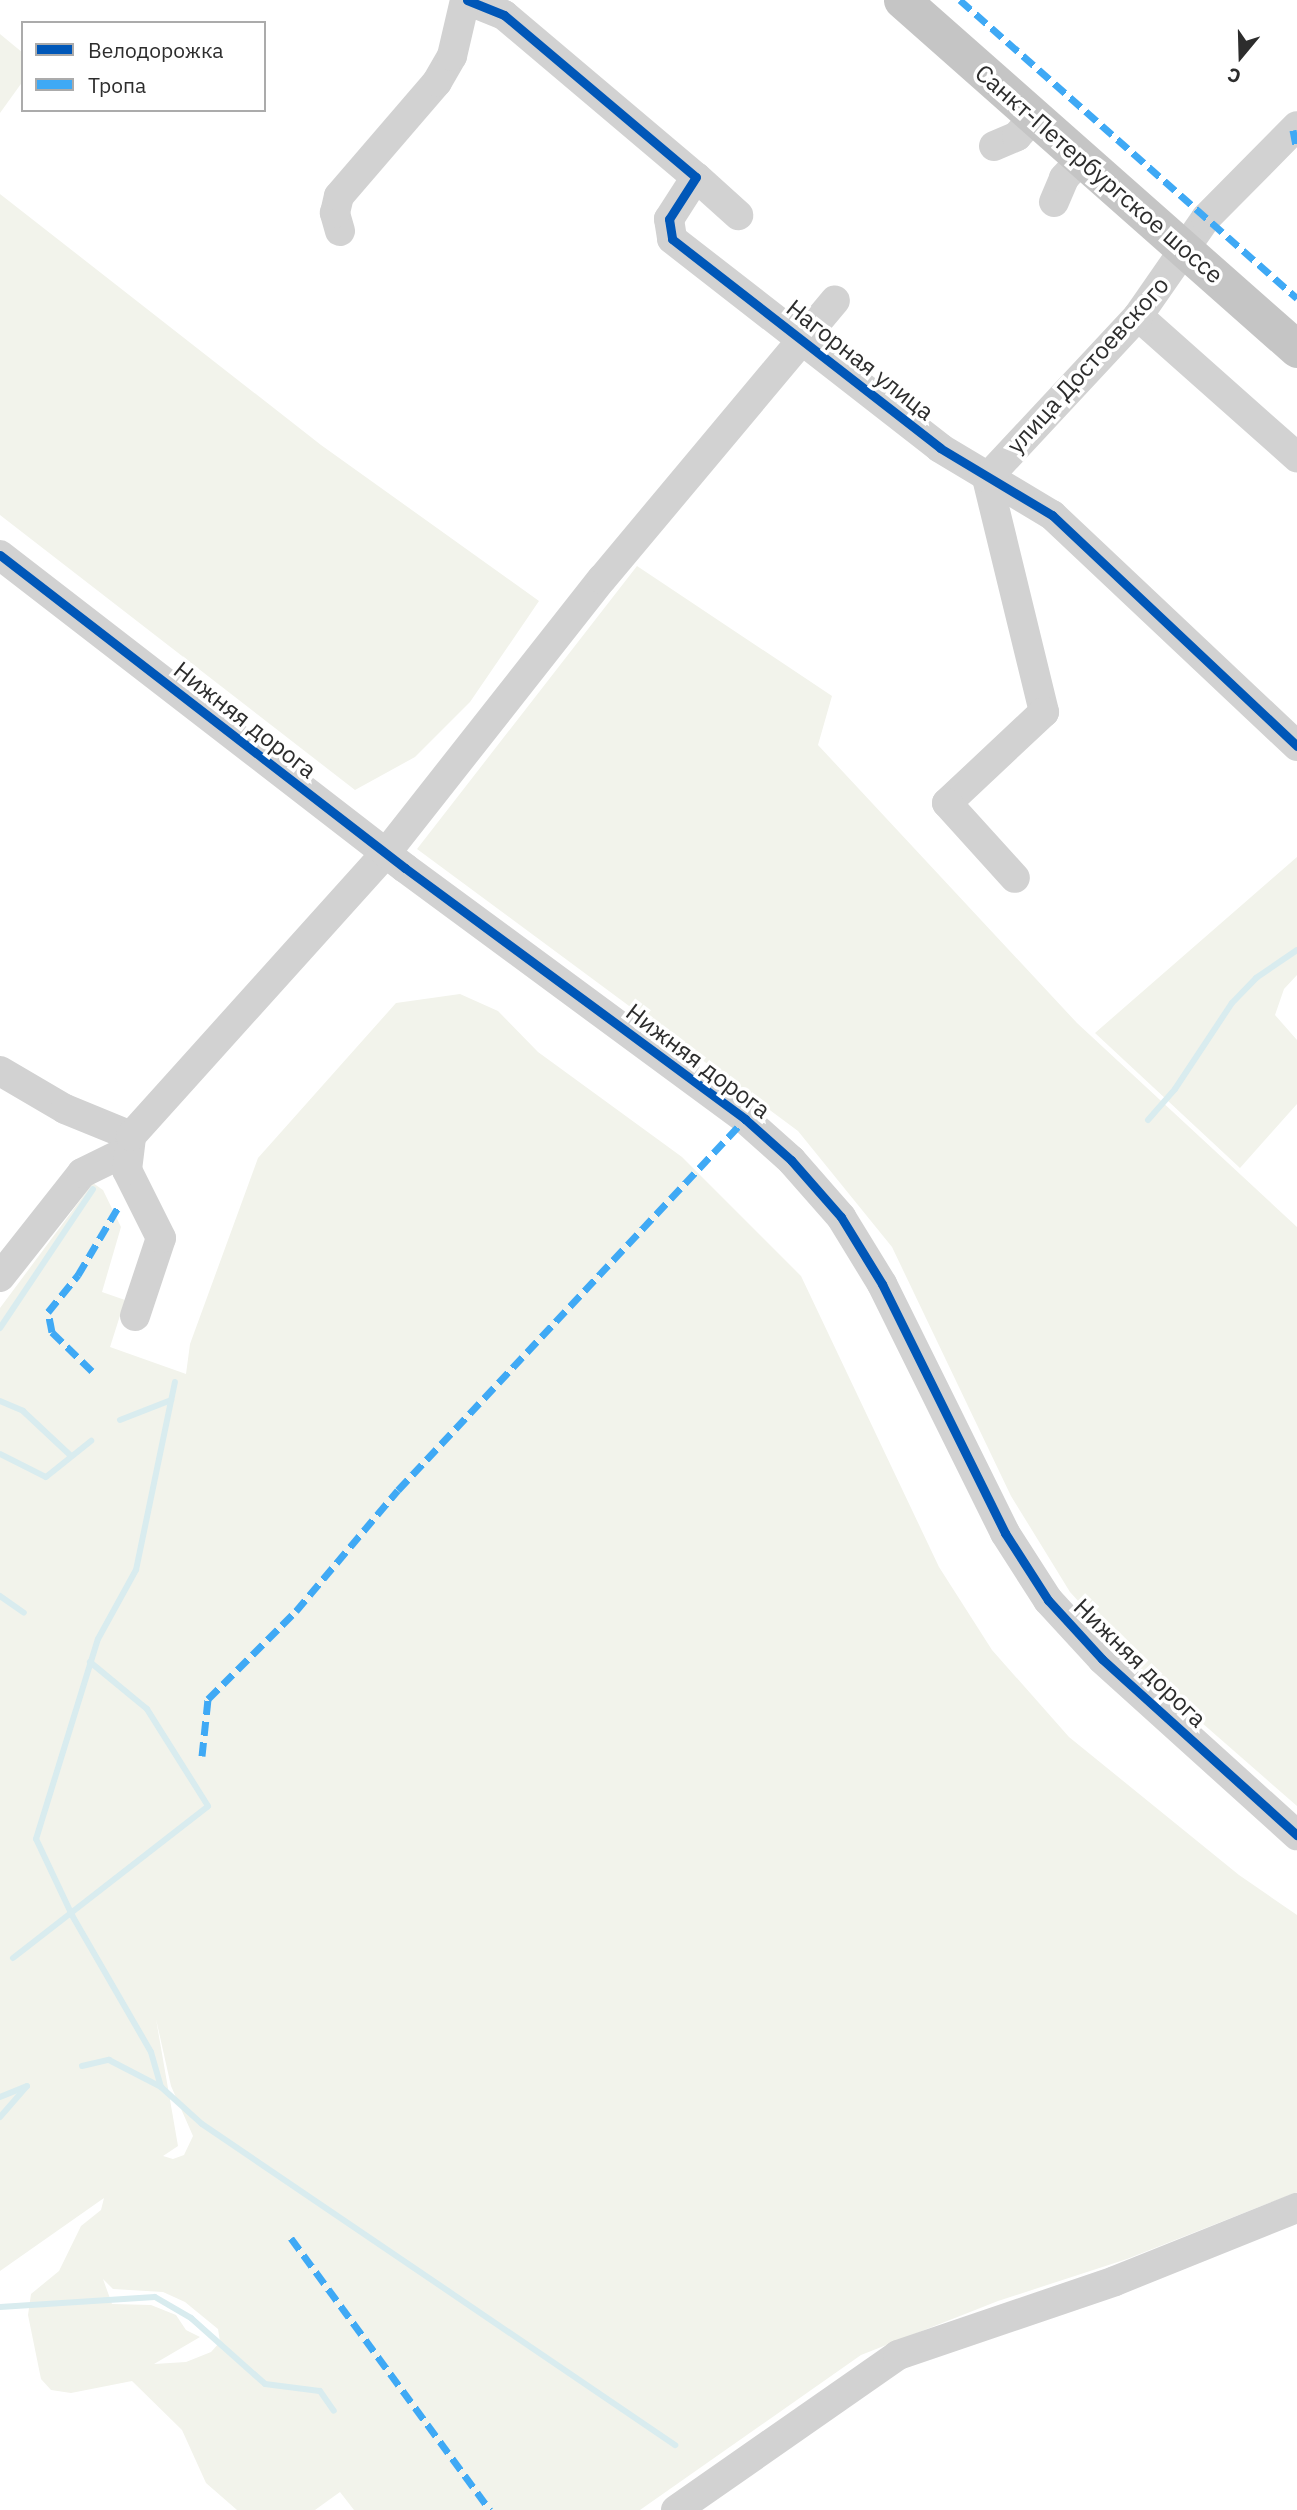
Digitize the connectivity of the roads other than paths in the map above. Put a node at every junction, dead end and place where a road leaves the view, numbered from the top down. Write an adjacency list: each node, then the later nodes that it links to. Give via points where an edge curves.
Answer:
1 (466, 0): 6 (street, via 504,15); 9 (street, via 452,56 437,82 340,196 335,212)
2 (902, 0): 5 (main road, Санкт-Петербургское шоссе, via 1013,140)
3 (934, 0): 10 (main road, Санкт-Петербургское шоссе)
4 (1297, 126): 10 (street, улица Достоевского, via 1206,218)
5 (1082, 159): 7 (street, via 1065,178); 10 (main road, Санкт-Петербургское шоссе)
6 (696, 177): 8 (street); 14 (street, Нагорная улица, via 669,219 672,239)
7 (1054, 201)
8 (738, 215)
9 (340, 231)
10 (1192, 242): 12 (street, улица Достоевского); 13 (main road, Санкт-Петербургское шоссе); 15 (main road, Санкт-Петербургское шоссе)
11 (835, 300): 14 (street)
12 (1138, 316): 16 (street); 17 (street, улица Достоевского)
13 (1297, 321)
14 (800, 338): 17 (street, Нагорная улица, via 940,448); 20 (street, via 601,579)
15 (1297, 349)
16 (1297, 457)
17 (987, 478): 19 (street, Нагорная улица, via 1052,515); 21 (street, via 1044,712 947,803)
18 (0, 555): 20 (street, Нижняя дорога)
19 (1297, 746)
20 (386, 853): 23 (street); 26 (street, Нижняя дорога, via 746,1119 791,1160 841,1217 882,1284 1005,1534 1048,1601 1102,1659)
21 (1015, 878)
22 (0, 1071): 23 (street)
23 (129, 1144): 24 (street, via 82,1173); 25 (street, via 127,1170 161,1238)
24 (0, 1277)
25 (135, 1317)
26 (1297, 1835)
27 (1297, 2208): 28 (street, via 1115,2281 898,2355)
28 (676, 2510)

